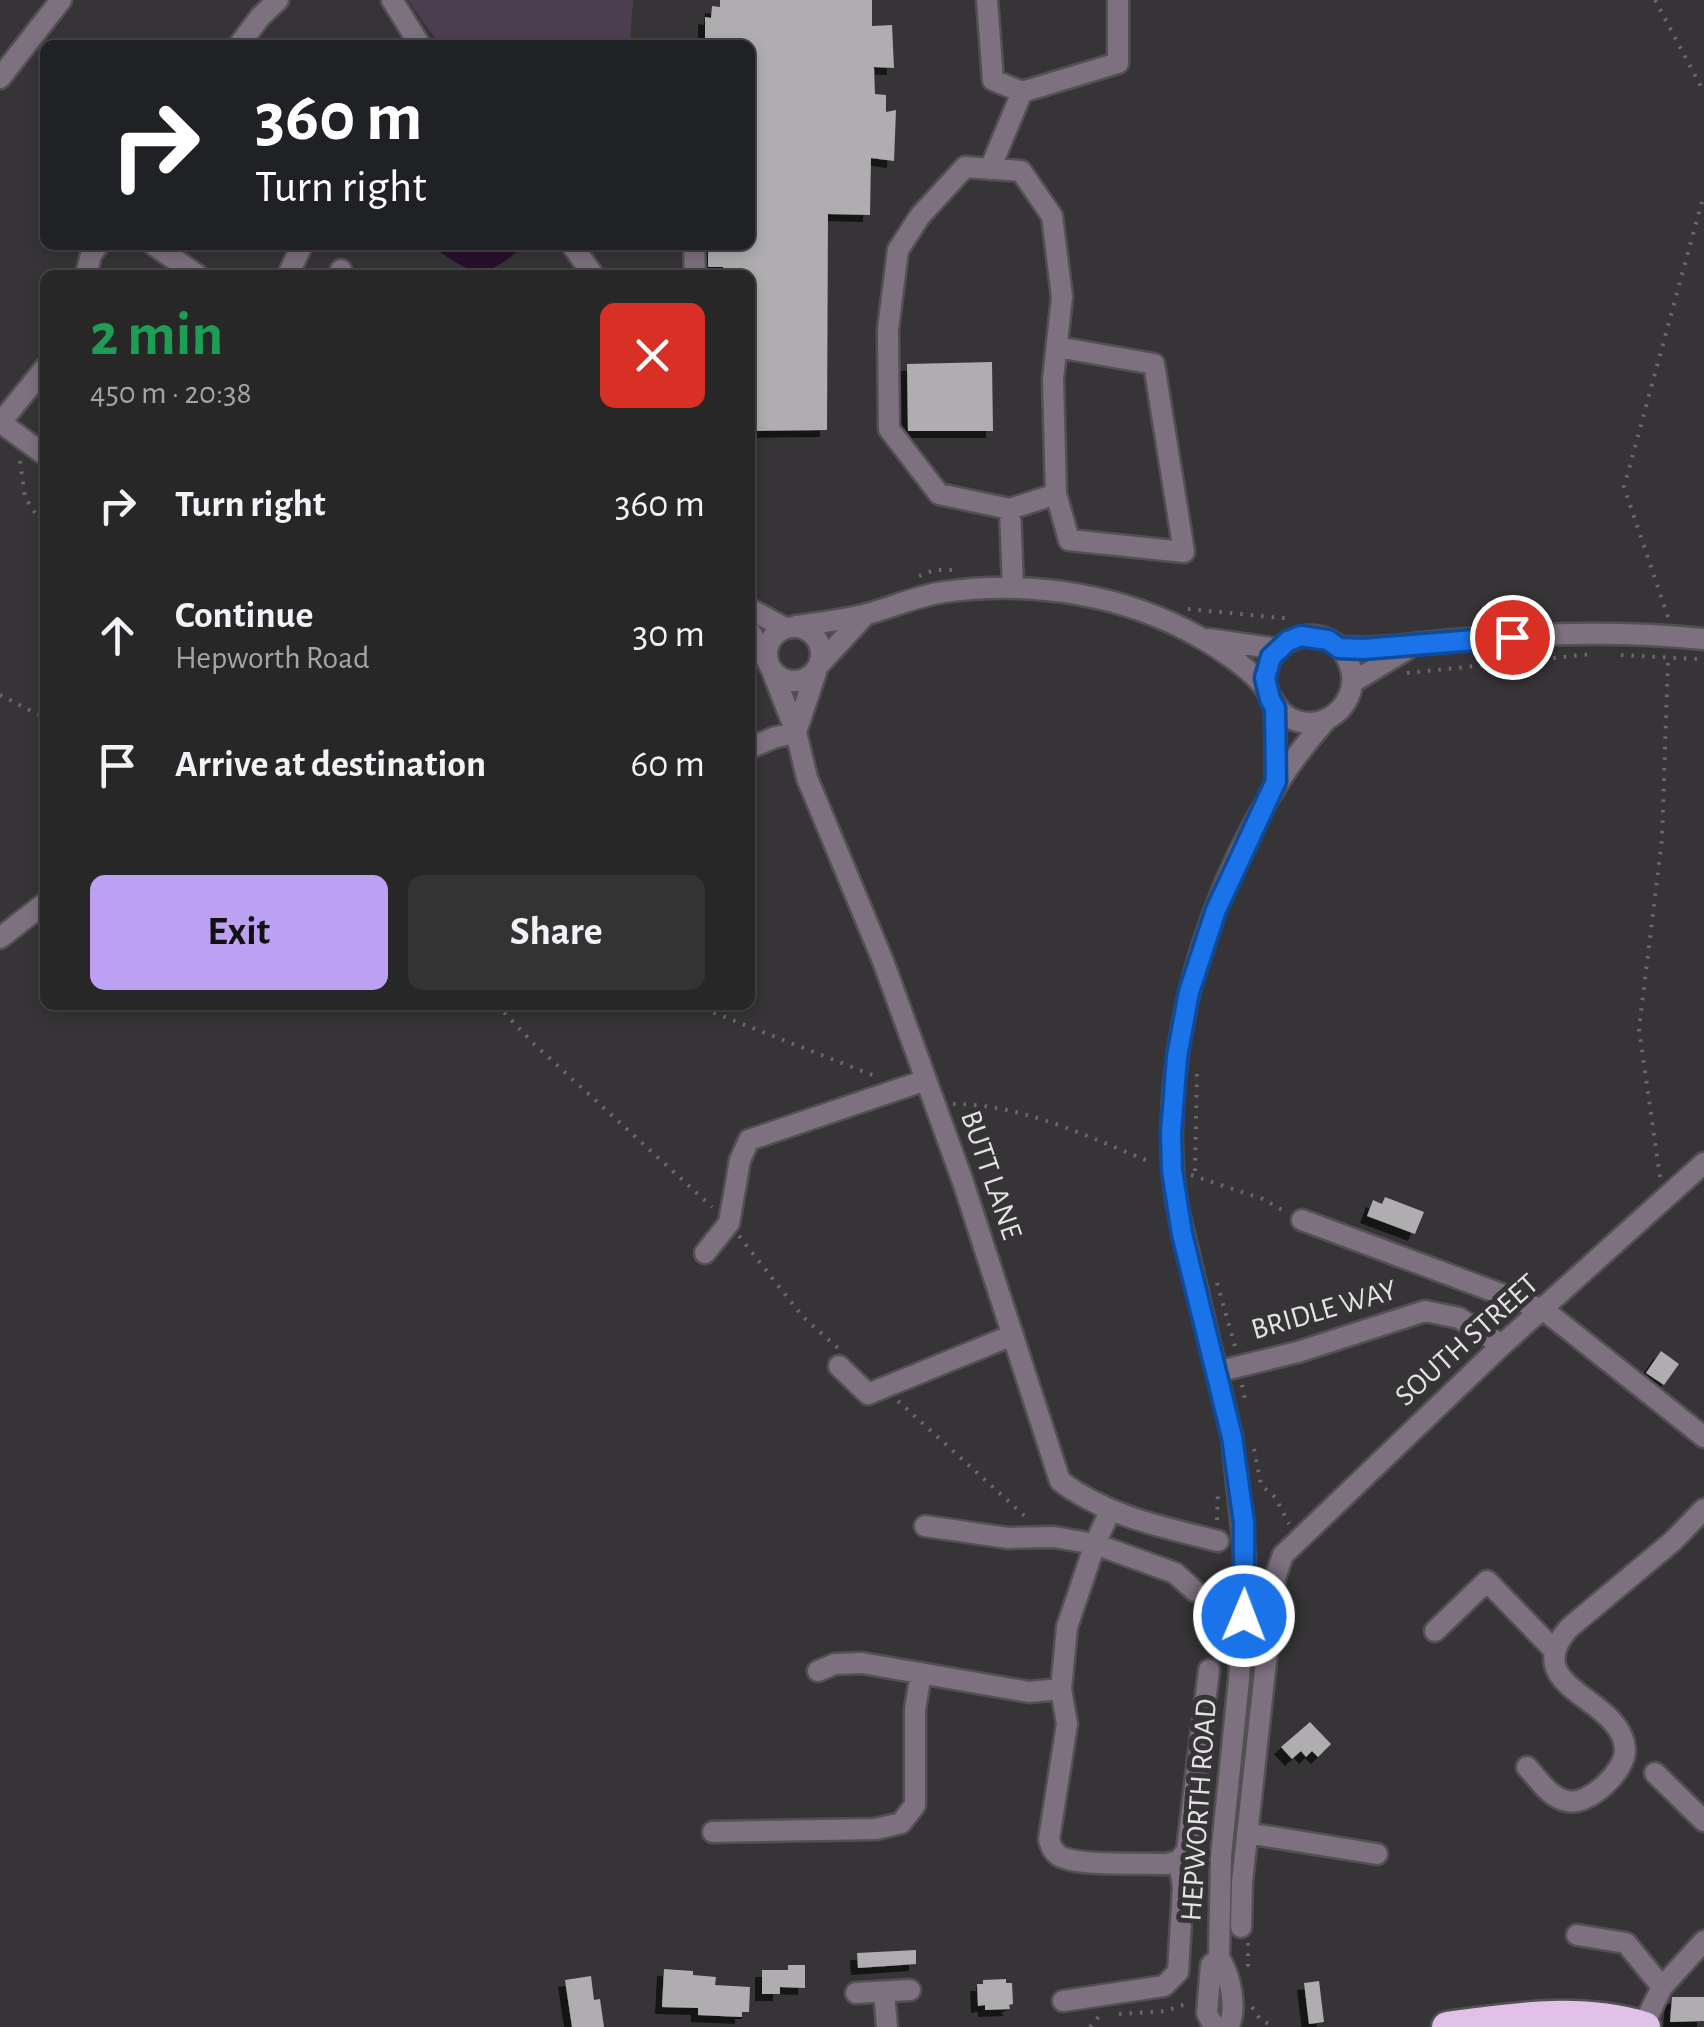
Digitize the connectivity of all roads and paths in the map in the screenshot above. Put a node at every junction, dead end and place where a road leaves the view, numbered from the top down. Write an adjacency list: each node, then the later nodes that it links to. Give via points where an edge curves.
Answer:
1 (60, 0): 9 (street)
2 (278, 0): 7 (street)
3 (392, 0): 8 (street)
4 (988, 0): 10 (street, via 992,80)
5 (1118, 0): 10 (street, via 1118,63)
6 (1655, 0): 11 (path)
7 (243, 40)
8 (417, 40)
9 (0, 78)
10 (1022, 92): 12 (street)
11 (1704, 92)
12 (990, 169): 16 (street, via 1021,171 1052,216 1062,297); 21 (street, via 965,167 898,250 888,329 889,429 939,494)
13 (1704, 194): 29 (path, via 1624,487)
14 (161, 250): 15 (street)
15 (191, 270)
16 (1056, 347): 20 (street); 20 (street, via 1154,364 1184,552 1069,540)
17 (40, 374): 18 (street)
18 (0, 422): 19 (street)
19 (37, 449): 22 (path, via 18,463 25,497)
20 (1056, 494): 21 (street)
21 (1010, 508): 25 (street)
22 (40, 522)
23 (961, 570): 24 (path)
24 (916, 578)
25 (1013, 588): 28 (street, via 943,592); 32 (street, via 1105,600)
26 (1178, 608): 30 (path)
27 (755, 610): 31 (street)
28 (866, 614): 31 (street); 43 (street)
29 (1669, 621)
30 (1308, 622)
31 (791, 627): 42 (street, via 770,640); 43 (street, via 806,629 820,644)
32 (1202, 638): 36 (street); 47 (street)
33 (1704, 639): 35 (street, via 1535,636)
34 (755, 640): 42 (street, BUTT LANE)
35 (1412, 646): 37 (street); 45 (street)
36 (1278, 648): 37 (street, via 1301,636); 47 (street, via 1267,667)
37 (1339, 648): 45 (street)
38 (1602, 654): 44 (path)
39 (1618, 655): 40 (path)
40 (1668, 656): 41 (path); 64 (path, via 1662,840 1639,1030)
41 (1704, 659)
42 (770, 666): 43 (street, via 795,682); 50 (street, BUTT LANE)
43 (818, 668): 50 (street)
44 (1407, 673)
45 (1352, 682): 49 (street, via 1345,704)
46 (0, 695): 48 (path)
47 (1271, 698): 49 (street, via 1294,720); 52 (street, HEPWORTH ROAD)
48 (40, 715)
49 (1327, 719): 52 (street, HEPWORTH ROAD)
50 (796, 732): 51 (street); 58 (street, BUTT LANE, via 807,778)
51 (755, 746)
52 (1276, 781): 61 (street, HEPWORTH ROAD, via 1216,910 1189,992 1173,1094)
53 (40, 907): 54 (street)
54 (0, 938)
55 (502, 1010): 66 (path)
56 (707, 1010): 59 (path)
57 (1197, 1066): 62 (path)
58 (926, 1080): 59 (street); 61 (path, via 946,1104 1029,1114); 70 (street, BUTT LANE)
59 (902, 1087): 66 (street, via 749,1140)
60 (1704, 1163): 64 (street, SOUTH STREET)
61 (1172, 1170): 62 (path); 74 (street, HEPWORTH ROAD)
62 (1195, 1176): 63 (path); 65 (path)
63 (1197, 1194)
64 (1664, 1202): 69 (street, SOUTH STREET)
65 (1302, 1220): 69 (street)
66 (729, 1223): 67 (street); 73 (path)
67 (705, 1254)
68 (1215, 1277): 71 (path)
69 (1544, 1310): 72 (street, SOUTH STREET); 78 (street)
70 (1013, 1335): 75 (street); 82 (street, BUTT LANE, via 1060,1480)
71 (1233, 1339)
72 (1502, 1345): 74 (street, BRIDLE WAY, via 1458,1318 1424,1312); 99 (street, SOUTH STREET, via 1277,1566)
73 (841, 1360): 75 (street, via 868,1394)
74 (1216, 1372): 105 (street, HEPWORTH ROAD, via 1232,1437 1245,1556 1221,1856)
75 (883, 1388): 83 (path)
76 (1244, 1394): 77 (path)
77 (1247, 1412)
78 (1704, 1437)
79 (1254, 1448): 85 (path, via 1261,1484)
80 (1216, 1491): 86 (path)
81 (1704, 1509): 90 (street, via 1569,1628)
82 (1110, 1511): 86 (street, BUTT LANE); 87 (street)
83 (1032, 1523)
84 (925, 1526): 87 (street)
85 (1293, 1538)
86 (1218, 1541)
87 (1095, 1544): 88 (street, via 1175,1573); 94 (street, via 1066,1627)
88 (1194, 1591)
89 (1435, 1631): 90 (street, via 1487,1581)
90 (1554, 1650): 95 (street, via 1565,1684 1622,1737 1624,1760 1580,1802 1554,1796)
91 (1209, 1670): 101 (street, via 1187,1850)
92 (818, 1671): 93 (street, via 862,1664)
93 (921, 1673): 94 (street, via 1030,1692); 98 (street, via 915,1805 901,1823)
94 (1060, 1689): 101 (street, via 1067,1724 1052,1850 1081,1860)
95 (1526, 1767)
96 (1655, 1773): 97 (street)
97 (1704, 1821)
98 (713, 1832)
99 (1247, 1833): 100 (street); 102 (street)
100 (1377, 1854)
101 (1179, 1861): 111 (street, via 1178,1972 1164,1986)
102 (1241, 1927)
103 (1577, 1935): 106 (street, via 1626,1943)
104 (1704, 1942): 106 (street)
105 (1220, 1958): 117 (street, via 1212,1965 1207,2013); 118 (street, HEPWORTH ROAD, via 1229,1972)
106 (1662, 1987): 114 (street)
107 (910, 1990): 108 (street)
108 (884, 1992): 110 (street); 115 (street)
109 (1248, 1992): 119 (path, via 1260,2019)
110 (856, 1993)
111 (1062, 2000)
112 (1188, 2003): 116 (path, via 1166,2011 1098,2015)
113 (1545, 2021): 114 (highway, via 1586,2016); 120 (highway)
114 (1644, 2026)
115 (887, 2027)
116 (1090, 2027)
117 (1214, 2027)
118 (1228, 2027)
119 (1274, 2027)
120 (1447, 2027)

